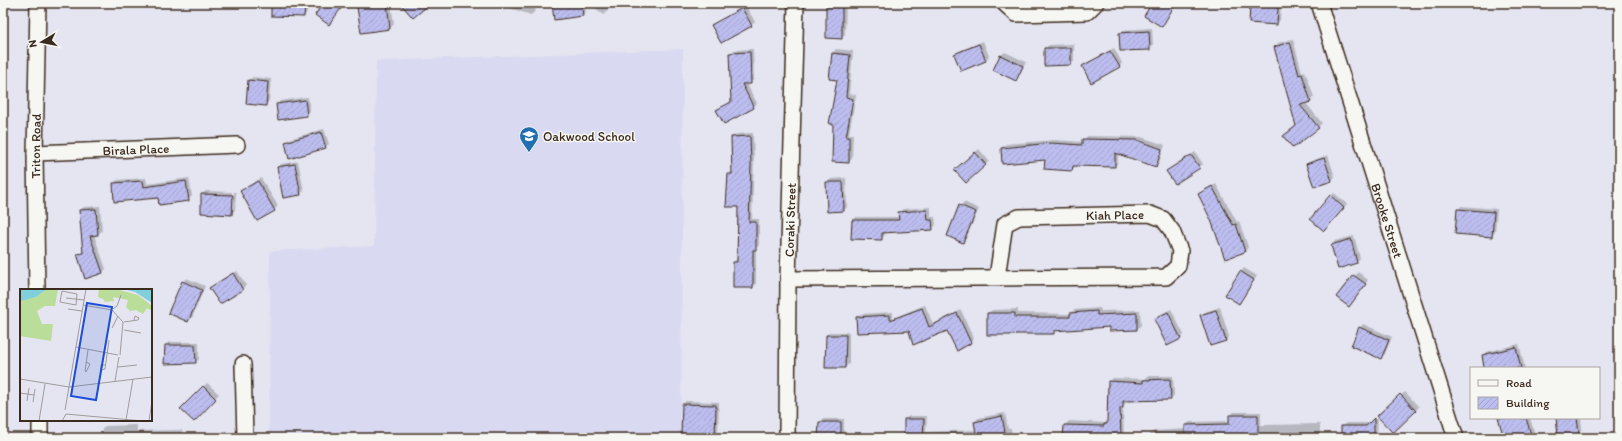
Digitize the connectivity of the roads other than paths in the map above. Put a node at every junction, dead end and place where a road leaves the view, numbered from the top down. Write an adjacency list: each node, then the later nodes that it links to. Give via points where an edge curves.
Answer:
1 (38, 3): 7 (street, Triton Road)
2 (796, 3): 9 (street, Coraki Street)
3 (1004, 3): 4 (street, via 1016,14 1088,12)
4 (1096, 3)
5 (1319, 3): 16 (street, Brooke Street)
6 (237, 145): 7 (street, Birala Place)
7 (35, 153): 10 (street, Triton Road)
8 (997, 277): 8 (street, Kiah Place, via 1166,277 1178,266 1180,251 1172,231 1163,219 1150,214 1019,217 1005,224); 9 (street, Kiah Place)
9 (788, 279): 15 (street, Coraki Street)
10 (37, 289)
11 (243, 364): 14 (street)
12 (40, 421): 13 (street)
13 (40, 438)
14 (245, 438)
15 (787, 438)
16 (1456, 438)

